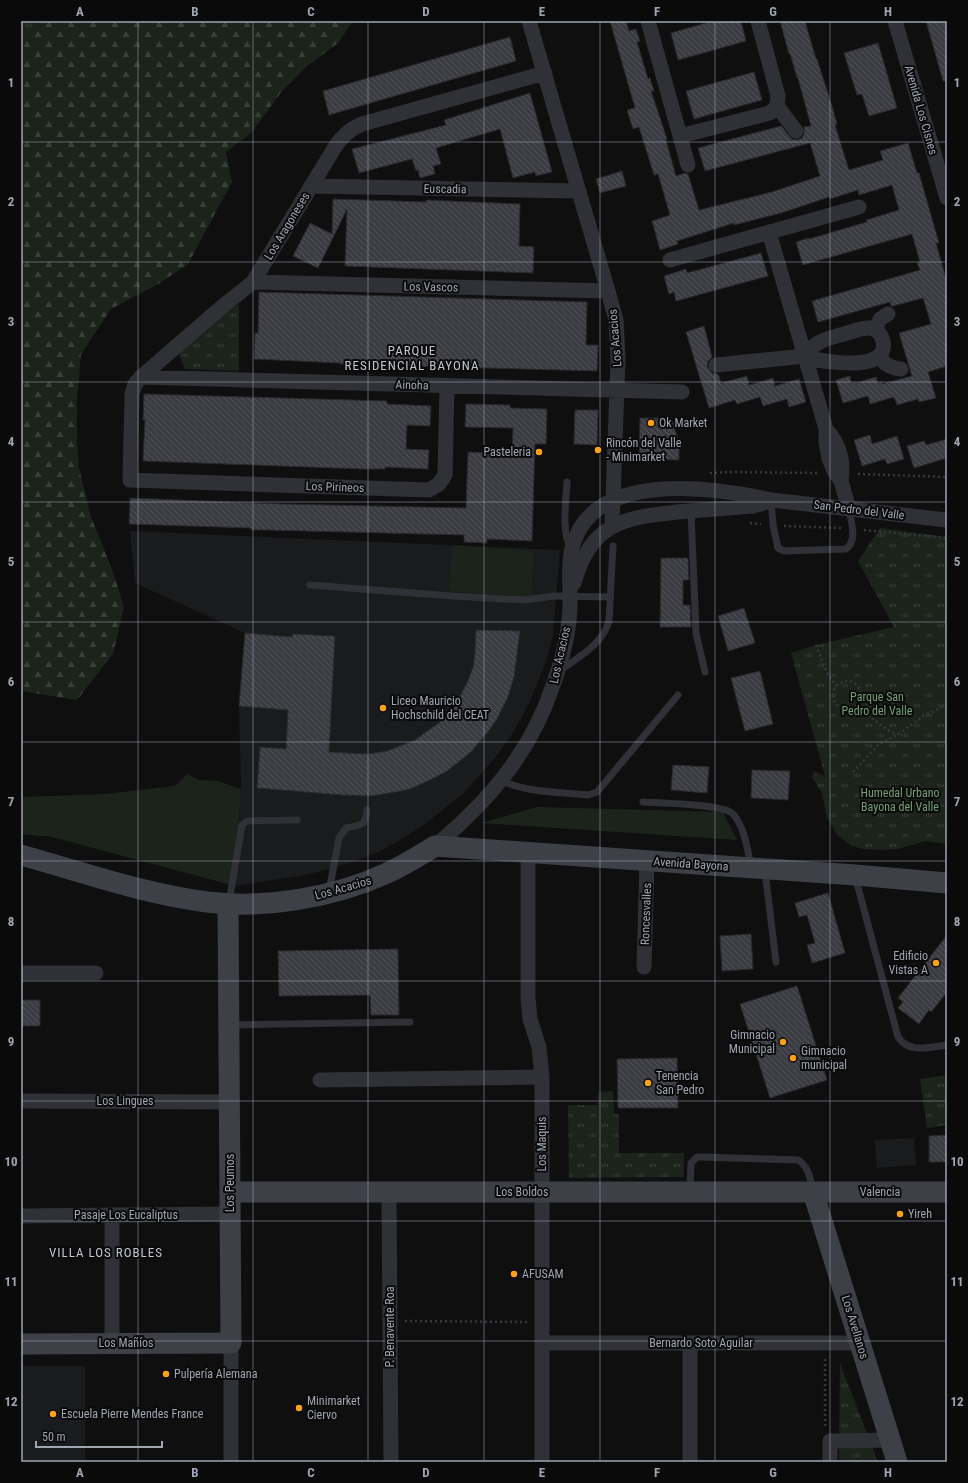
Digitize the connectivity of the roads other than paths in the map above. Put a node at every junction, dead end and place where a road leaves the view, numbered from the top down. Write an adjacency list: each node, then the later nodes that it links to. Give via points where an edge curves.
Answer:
1 (529, 21): 5 (street, Los Acacios)
2 (758, 21): 6 (street, via 778,96)
3 (896, 21): 12 (street, Avenida Los Cisnes)
4 (651, 22): 8 (street)
5 (545, 73): 10 (street, Los Aragoneses, via 354,128 340,138); 11 (street, Los Acacios)
6 (777, 106): 7 (street); 8 (street, via 770,113)
7 (796, 131)
8 (680, 136): 9 (street)
9 (688, 165)
10 (311, 186): 11 (street, Euscadia); 16 (street, Los Aragoneses)
11 (579, 191): 17 (street, Los Acacios)
12 (947, 198)
13 (859, 207): 14 (street)
14 (769, 232): 15 (street); 20 (street)
15 (670, 260)
16 (253, 282): 17 (street, Los Vascos); 24 (street, Los Aragoneses)
17 (608, 291): 26 (street, Los Acacios, via 618,338)
18 (888, 314): 19 (street, via 880,319)
19 (875, 330): 20 (street, via 867,328 822,340 811,347); 21 (street, via 882,337 884,345)
20 (805, 356): 21 (street, via 827,362 862,363); 22 (street); 33 (street, via 826,429 839,449 842,462 840,476)
21 (880, 356): 23 (street, via 886,364)
22 (716, 365)
23 (901, 369)
24 (141, 377): 25 (street, Ainoha); 28 (street, Los Aragoneses, via 135,384 132,394)
25 (447, 386): 26 (street, Ainoha); 28 (street, Los Pirineos, via 445,475 439,484 429,490)
26 (617, 391): 27 (street, Ainoha); 31 (street, Los Acacios)
27 (682, 392)
28 (130, 480)
29 (567, 482): 38 (lane, via 565,533)
30 (680, 490): 31 (street, San Pedro del Valle, via 648,490); 32 (street, San Pedro del Valle, via 723,492); 34 (street)
31 (613, 500): 36 (street); 38 (street, Los Acacios, via 599,507 585,521)
32 (771, 500): 33 (street, San Pedro del Valle); 33 (lane, via 778,548 784,551 846,549 853,539); 34 (street, San Pedro del Valle, via 753,506)
33 (849, 509): 35 (street, San Pedro del Valle)
34 (686, 511): 36 (street, San Pedro del Valle, via 637,518); 43 (lane, via 696,633)
35 (947, 520)
36 (612, 526): 40 (street, San Pedro del Valle, via 587,550)
37 (612, 546): 41 (lane)
38 (571, 550): 40 (street, Los Acacios)
39 (310, 585): 40 (lane, via 516,600)
40 (570, 596): 41 (lane); 42 (street, Los Acacios, via 565,641)
41 (610, 597): 42 (lane, via 609,621 600,640)
42 (557, 672): 45 (street, Los Acacios, via 533,733)
43 (704, 672)
44 (678, 695): 45 (lane, via 594,794 525,789)
45 (501, 780): 49 (street, Los Acacios, via 480,806)
46 (643, 802): 53 (lane, via 714,807 732,812 741,826)
47 (367, 810): 56 (lane, via 366,820 362,825 346,828 339,838)
48 (297, 820): 57 (lane, via 247,821 242,825)
49 (435, 846): 50 (street, Avenida Bayona); 56 (street, Los Acacios, via 384,875)
50 (528, 852): 52 (street, Avenida Bayona); 65 (street, Los Maquis, via 528,998 530,1019 540,1054)
51 (21, 855): 57 (street, Los Acacios, via 156,893)
52 (647, 861): 53 (street, Avenida Bayona); 59 (street, Roncesvalles)
53 (758, 868): 54 (street, Avenida Bayona); 58 (lane)
54 (855, 875): 55 (street, Avenida Bayona); 64 (lane, via 898,1037 904,1045 916,1048)
55 (947, 883)
56 (328, 893): 57 (street, Los Acacios, via 290,900)
57 (228, 904): 63 (street, Los Peumos)
58 (776, 962)
59 (644, 967)
60 (21, 973): 61 (street)
61 (96, 973)
62 (410, 1022): 63 (lane)
63 (229, 1026): 68 (street, Los Peumos)
64 (947, 1045)
65 (542, 1078): 66 (street); 71 (street, Los Maquis)
66 (320, 1080)
67 (21, 1101): 68 (street, Los Lingues)
68 (229, 1102): 69 (street, Los Peumos)
69 (230, 1192): 70 (street, Los Boldos); 75 (street, Los Peumos)
70 (389, 1192): 71 (street, Los Boldos); 86 (street, P. Benavente Roa)
71 (542, 1192): 72 (street, Los Boldos); 79 (street, Los Maquis)
72 (690, 1192): 73 (street, Los Boldos); 73 (lane, via 691,1163 697,1157 702,1157 798,1160 807,1168)
73 (813, 1192): 74 (street, Valencia); 81 (street, Los Avellanos)
74 (947, 1192)
75 (230, 1214): 76 (street, Pasaje Los Eucaliptus); 78 (street, Los Peumos)
76 (112, 1215): 77 (street, Pasaje Los Eucaliptus); 83 (street)
77 (21, 1216)
78 (231, 1343): 83 (street, Los Mañíos); 85 (street, Los Peumos)
79 (542, 1343): 80 (street, Bernardo Soto Aguilar); 87 (street, Los Maquis)
80 (690, 1343): 81 (street, Bernardo Soto Aguilar); 88 (street)
81 (860, 1343): 84 (street, Los Avellanos)
82 (21, 1344): 83 (street, Los Mañíos)
83 (112, 1344)
84 (890, 1440): 89 (street, via 830,1441); 90 (street, Los Avellanos)
85 (231, 1462)
86 (391, 1462)
87 (542, 1462)
88 (690, 1462)
89 (830, 1462)
90 (897, 1462)

